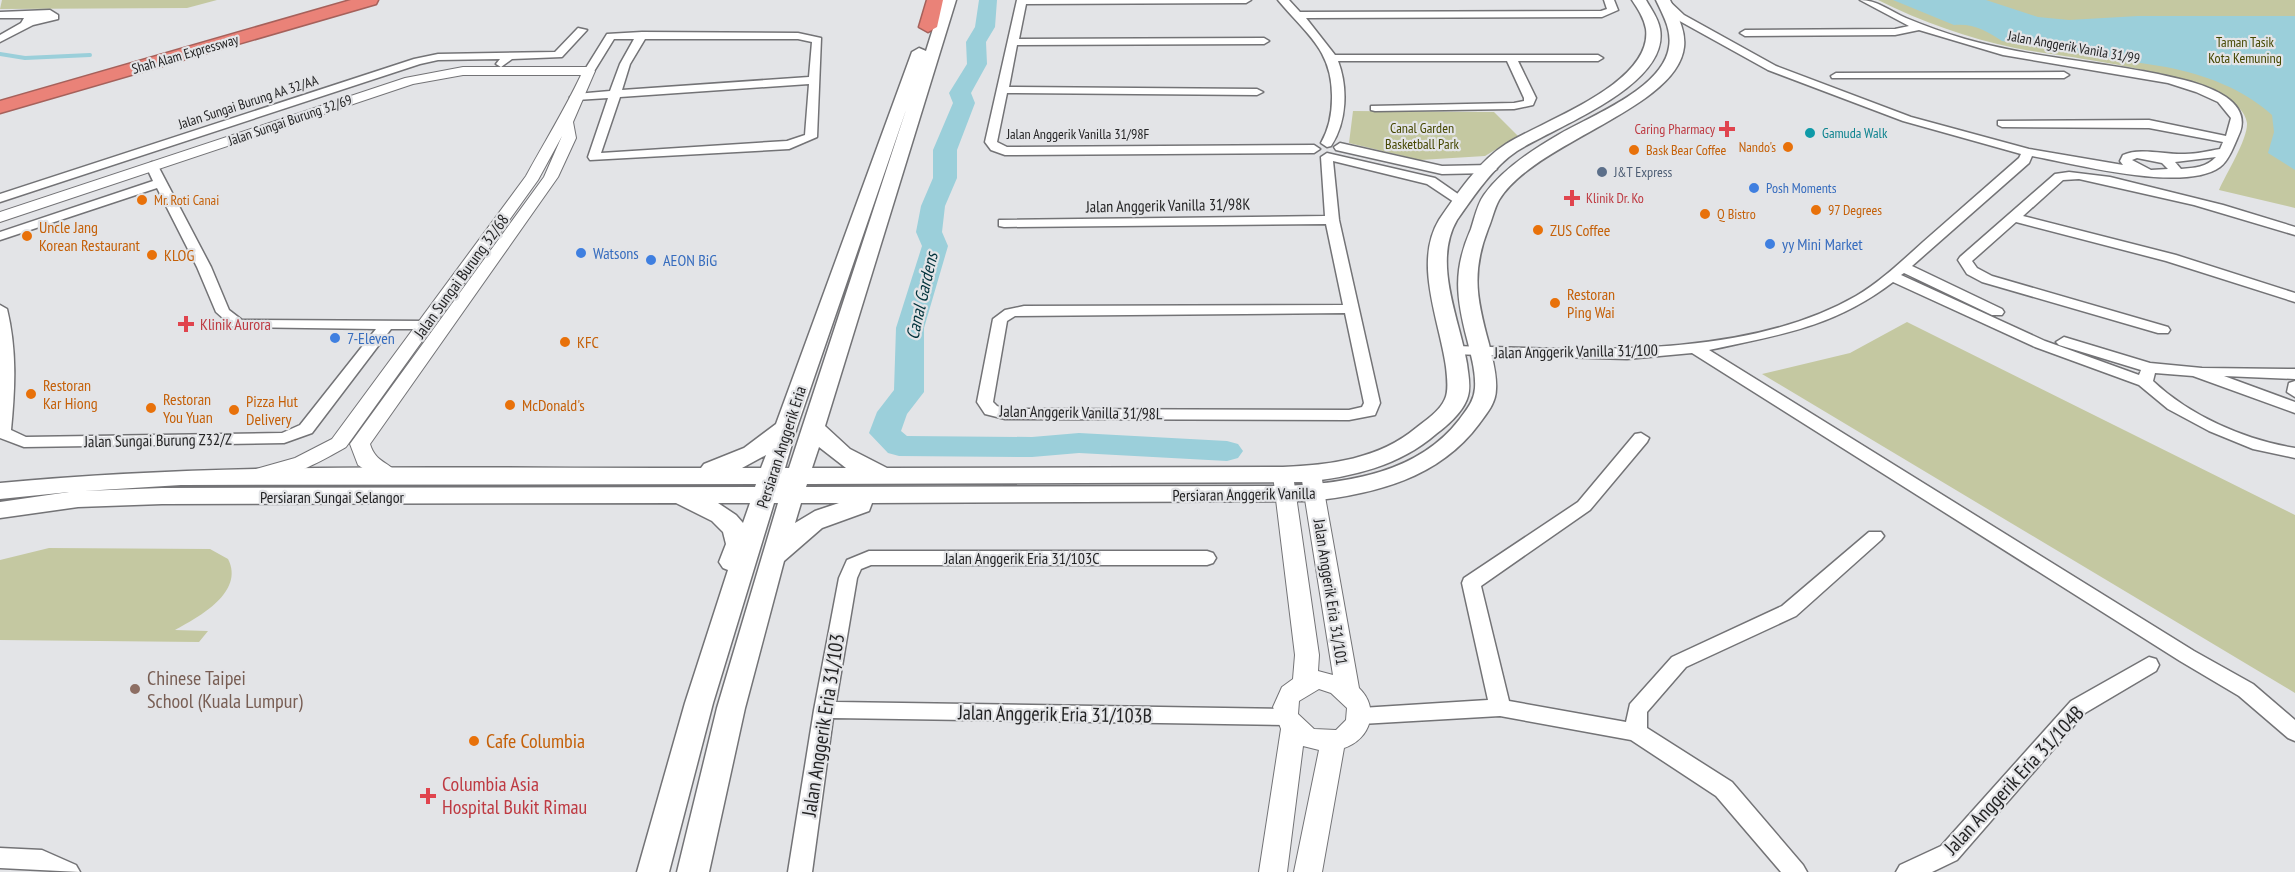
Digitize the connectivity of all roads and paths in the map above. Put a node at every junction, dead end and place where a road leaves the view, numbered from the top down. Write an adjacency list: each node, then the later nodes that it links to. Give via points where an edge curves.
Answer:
1 (330, 0): 40 (highway, Shah Alam Expressway)
2 (370, 0): 43 (highway, Shah Alam Expressway)
3 (924, 0): 17 (highway)
4 (935, 0): 17 (highway)
5 (949, 0): 88 (main road, Persiaran Anggerik Eria)
6 (1246, 0): 11 (street)
7 (1283, 0): 14 (street)
8 (1609, 0): 14 (street, via 1613,10 1602,14)
9 (1639, 0): 57 (main road, Persiaran Anggerik Vanilla, via 1651,20 1654,35 1648,55 1631,78 1610,94 1508,150)
10 (1865, 0): 18 (street, Jalan Anggerik Vanila 31/99)
11 (1022, 1): 24 (street, Jalan Anggerik Vanilla 31/98F)
12 (1663, 1): 50 (street, via 1687,21 1772,68 1907,118); 80 (main road, Persiaran Anggerik Vanilla, via 1674,23 1675,53 1658,82 1625,106 1533,157 1492,196 1468,258 1467,285)
13 (0, 15): 15 (street)
14 (1298, 15): 27 (street)
15 (30, 20): 16 (street); 22 (street)
16 (0, 21)
17 (928, 27): 87 (main road, Persiaran Anggerik Eria)
18 (1922, 27): 20 (street, via 1895,32); 26 (street, Jalan Anggerik Vanila 31/99)
19 (582, 30): 25 (street, Jalan Sungai Burung AA 32/AA, via 558,55)
20 (1745, 33)
21 (642, 35): 31 (street, Jalan Sungai Burung 32/68, via 611,36); 36 (street, via 808,37 817,40); 41 (street, via 625,64)
22 (0, 39)
23 (1264, 41): 24 (street)
24 (1013, 42): 38 (street, Jalan Anggerik Vanilla 31/98F)
25 (509, 56): 30 (street); 35 (street, Jalan Sungai Burung AA 32/AA, via 438,57)
26 (2023, 56): 32 (street); 48 (street, Jalan Anggerik Vanila 31/99, via 2162,77 2200,90 2231,107 2236,115 2237,124)
27 (1331, 58): 28 (street); 49 (street, via 1339,103)
28 (1511, 58): 29 (street); 44 (street, via 1529,103)
29 (1598, 58)
30 (495, 71): 31 (street, Jalan Sungai Burung 32/69); 37 (street, Jalan Sungai Burung 32/69, via 447,73)
31 (589, 71): 42 (street, Jalan Sungai Burung 32/68)
32 (2016, 74): 33 (street); 34 (street)
33 (2064, 75)
34 (1836, 76)
35 (367, 78): 37 (street); 47 (street, Jalan Sungai Burung AA 32/AA)
36 (814, 80): 41 (street); 41 (street, via 811,137 805,141 594,157)
37 (384, 89): 51 (street, Jalan Sungai Burung 32/69)
38 (1002, 90): 39 (street); 49 (street, Jalan Anggerik Vanilla 31/98F, via 991,142 1005,151 1314,149 1320,144)
39 (1257, 92)
40 (0, 94)
41 (615, 94): 42 (street)
42 (576, 97): 45 (street, Jalan Sungai Burung 32/68)
43 (0, 107)
44 (1375, 108)
45 (566, 122): 69 (street, Jalan Sungai Burung 32/68, via 569,138 551,177); 70 (street, Jalan Sungai Burung 32/68)
46 (2002, 123): 48 (street, via 2149,124)
47 (171, 143): 51 (street); 61 (street, Jalan Sungai Burung AA 32/AA)
48 (2226, 146): 53 (street, via 2188,158); 59 (street, via 2222,158 2208,170)
49 (1328, 152): 55 (street); 55 (street, via 1340,147); 65 (street, Jalan Anggerik Vanilla 31/98L)
50 (2028, 152): 54 (street); 71 (street, Jalan Anggerik Vanilla 31/100, via 2025,159)
51 (185, 156): 56 (street, Jalan Sungai Burung 32/69)
52 (2127, 158): 53 (street, via 2135,154); 54 (street); 58 (street, via 2133,167)
53 (2158, 158): 59 (street, via 2175,167)
54 (2077, 159): 58 (street)
55 (1387, 164): 57 (street, via 1442,170); 62 (street, via 1434,182)
56 (152, 166): 60 (street); 63 (street, Jalan Sungai Burung 32/69)
57 (1491, 169): 62 (main road, Persiaran Anggerik Vanilla)
58 (2148, 173): 59 (street)
59 (2175, 173)
60 (159, 183): 68 (street); 75 (street, via 229,320 238,324)
61 (0, 198)
62 (1462, 201): 79 (main road, Persiaran Anggerik Vanilla, via 1442,230 1436,271)
63 (0, 217)
64 (2012, 218): 67 (street, via 2059,177 2081,175 2229,209); 72 (street, via 2171,258); 77 (street, via 1965,261 1972,272)
65 (1332, 220): 66 (street, Jalan Anggerik Vanilla 31/98K); 74 (street, Jalan Anggerik Vanilla 31/98L)
66 (1005, 223)
67 (2295, 231)
68 (0, 236)
69 (502, 246): 70 (street); 92 (street, Jalan Sungai Burung 32/68, via 360,444 365,460)
70 (471, 265): 76 (street, Jalan Sungai Burung 32/68)
71 (1897, 272): 78 (street, Jalan Anggerik Vanilla 31/100, via 1861,299 1798,327); 83 (street, via 2040,344)
72 (2295, 298)
73 (0, 309): 75 (street, Jalan Sungai Burung Z32/Z, via 6,329 9,370 3,433 24,442 295,436 306,429)
74 (1350, 309): 74 (street, Jalan Anggerik Vanilla 31/98L, via 1372,403 1364,414 1005,414 991,410 985,402 1000,319 1010,313)
75 (387, 325): 76 (street)
76 (427, 325): 91 (street, Jalan Sungai Burung 32/68, via 339,442 302,463)
77 (2163, 330)
78 (1695, 348): 80 (street, Jalan Anggerik Vanilla 31/100, via 1591,355); 116 (street, via 2246,690)
79 (1454, 351): 80 (street, Jalan Anggerik Vanilla 31/100); 95 (main road, Persiaran Anggerik Vanilla, via 1458,396 1418,440 1382,459 1339,471)
80 (1480, 352): 95 (main road, Persiaran Anggerik Vanilla, via 1485,397 1466,430 1437,454 1403,472 1359,486)
81 (2195, 371): 82 (street); 83 (street); 86 (street)
82 (2295, 374)
83 (2147, 375): 90 (street, via 2170,405 2261,445)
84 (2295, 386): 85 (street)
85 (2295, 392)
86 (2295, 408)
87 (786, 427): 93 (main road, via 762,448 730,466 705,471); 98 (main road, Persiaran Anggerik Eria)
88 (813, 427): 99 (main road, Persiaran Anggerik Eria); 100 (main road, via 847,459)
89 (1641, 438): 111 (street, via 1584,506 1471,583)
90 (2295, 453)
91 (257, 476): 92 (main road, Persiaran Sungai Selangor); 97 (main road, Persiaran Sungai Selangor)
92 (389, 476): 93 (main road, Persiaran Sungai Selangor)
93 (573, 476): 98 (main road)
94 (0, 483): 97 (main road)
95 (1313, 484): 96 (main road, Persiaran Anggerik Vanilla); 109 (street, Jalan Anggerik Eria 31/101)
96 (1284, 485): 100 (main road, Persiaran Anggerik Vanilla); 108 (street, Jalan Anggerik Eria 31/101, via 1306,655)
97 (31, 486): 102 (main road, Persiaran Sungai Selangor)
98 (768, 486): 99 (main road, Persiaran Anggerik Vanilla); 101 (main road); 110 (main road, Persiaran Anggerik Eria)
99 (795, 486): 100 (main road, Persiaran Anggerik Vanilla); 104 (main road, Persiaran Anggerik Eria)
100 (905, 487): 104 (main road, via 828,514 800,530)
101 (664, 495): 102 (main road, Persiaran Sungai Selangor, via 162,496); 110 (main road, via 712,511 737,531 738,543 710,633)
102 (3, 506)
103 (1875, 536): 115 (street, via 1790,611 1679,662 1637,710)
104 (772, 558): 121 (main road, Persiaran Anggerik Eria, via 731,708)
105 (1207, 558): 106 (street, Jalan Anggerik Eria 31/103C, via 869,558 854,565)
106 (848, 578): 112 (street, Jalan Anggerik Eria 31/103)
107 (2149, 665): 126 (street, Jalan Anggerik Eria 31/104B, via 2078,707 1949,854)
108 (1305, 683): 109 (street, via 1327,682); 114 (street, via 1287,696 1284,707)
109 (1347, 690): 113 (street, via 1358,702)
110 (699, 703): 120 (main road, Persiaran Anggerik Eria)
111 (1500, 708): 113 (street); 115 (street)
112 (824, 710): 114 (street, Jalan Anggerik Eria 31/103B); 122 (street, Jalan Anggerik Eria 31/103)
113 (1361, 716): 117 (street, via 1357,728)
114 (1290, 723): 117 (street, via 1310,738); 123 (street)
115 (1636, 732): 125 (street, via 1724,789)
116 (2295, 732)
117 (1333, 741): 124 (street)
118 (0, 858): 119 (street, via 42,860)
119 (68, 872)
120 (653, 872)
121 (693, 872)
122 (800, 872)
123 (1273, 872)
124 (1308, 872)
125 (1795, 872)
126 (1908, 872)

